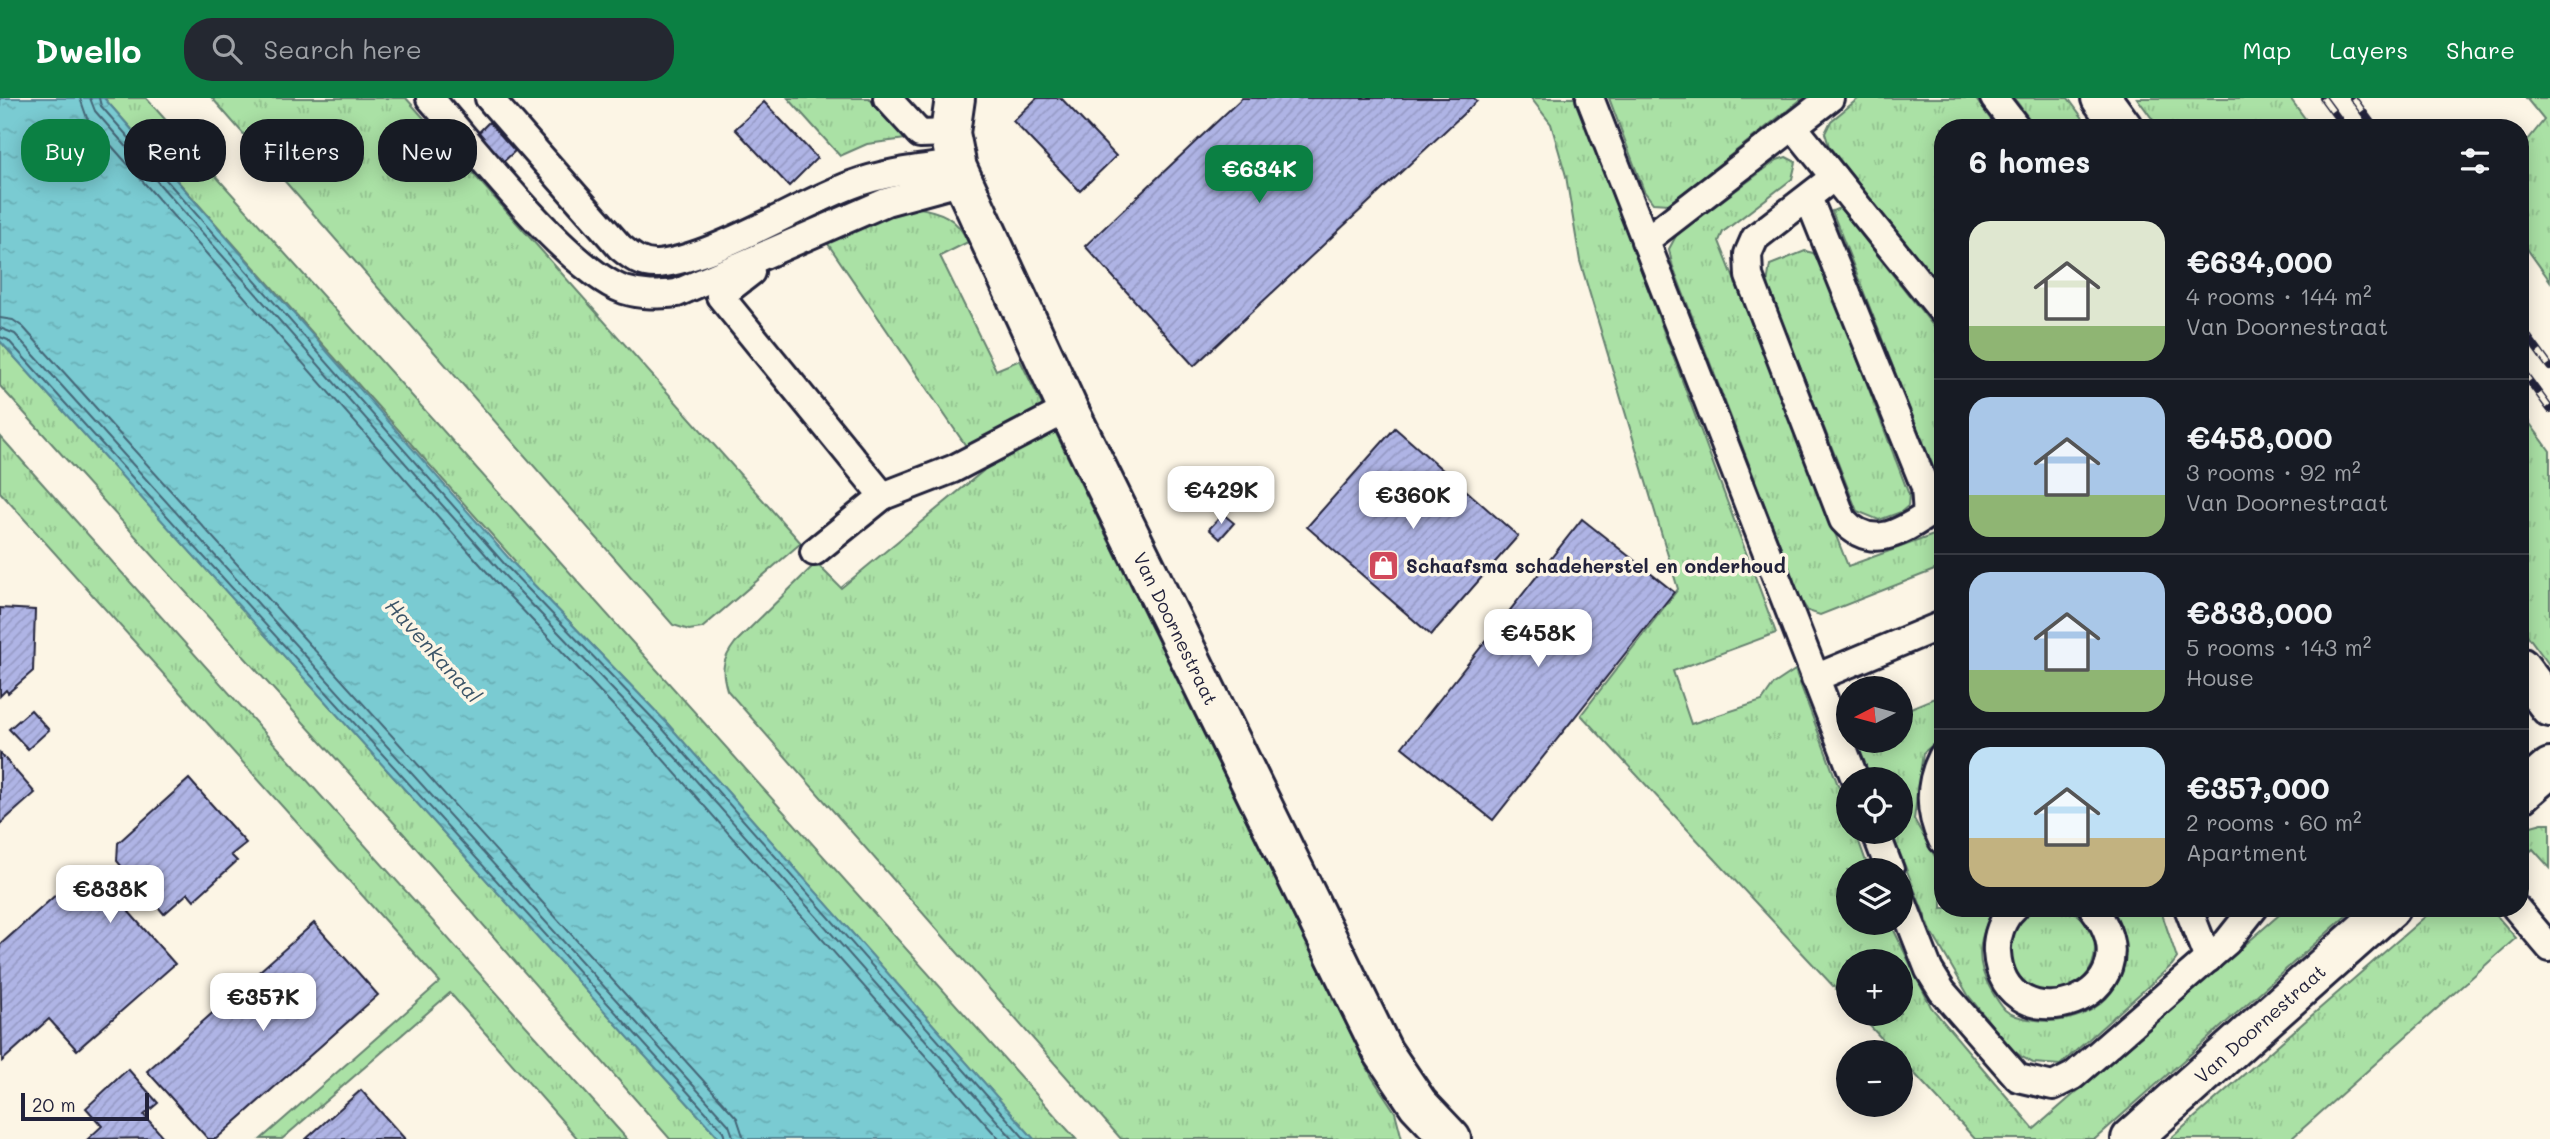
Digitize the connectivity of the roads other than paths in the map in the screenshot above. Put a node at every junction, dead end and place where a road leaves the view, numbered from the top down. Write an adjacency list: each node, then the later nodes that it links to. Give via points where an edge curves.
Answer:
1 (430, 98): 15 (lane, via 577,261 622,289 650,296 677,293)
2 (489, 98): 11 (lane, via 620,247 637,261 656,264 688,256)
3 (887, 98): 11 (lane)
4 (1590, 98): 14 (lane)
5 (1830, 98): 10 (lane)
6 (1994, 98): 8 (lane)
7 (2101, 98): 9 (street)
8 (2010, 119)
9 (2116, 119)
10 (1793, 126): 12 (lane); 14 (lane)
11 (944, 146): 15 (lane, via 886,202); 17 (street, Van Doornestraat)
12 (1834, 177): 13 (lane); 16 (lane)
13 (1808, 197): 13 (lane, via 1755,238 1748,254 1749,275 1843,520 1869,539 1881,537 1927,515 1925,487)
14 (1645, 241): 21 (lane)
15 (782, 247): 18 (lane, via 720,296)
16 (1934, 301)
17 (1068, 410): 18 (lane, via 953,469); 38 (street, Van Doornestraat, via 1383,1052 1418,1104)
18 (883, 496): 19 (lane)
19 (814, 552)
20 (1934, 628): 21 (lane)
21 (1815, 678): 24 (lane)
22 (2529, 679): 23 (street)
23 (2550, 708)
24 (1850, 767)
25 (2550, 768): 27 (street)
26 (1934, 774): 28 (lane, via 1930,799)
27 (2529, 786)
28 (1934, 824)
29 (2008, 917): 30 (lane, via 1996,944 2001,971 2016,993 2052,1007 2090,995 2103,980 2111,941)
30 (2100, 917)
31 (2192, 917): 37 (lane)
32 (2249, 917): 37 (lane)
33 (2380, 917): 39 (street, Van Doornestraat)
34 (2524, 917): 36 (lane)
35 (1913, 929): 37 (lane, via 1942,991 2018,1078 2037,1085 2053,1086 2073,1076)
36 (2550, 948)
37 (2208, 959)
38 (1451, 1139)
39 (2132, 1139)

